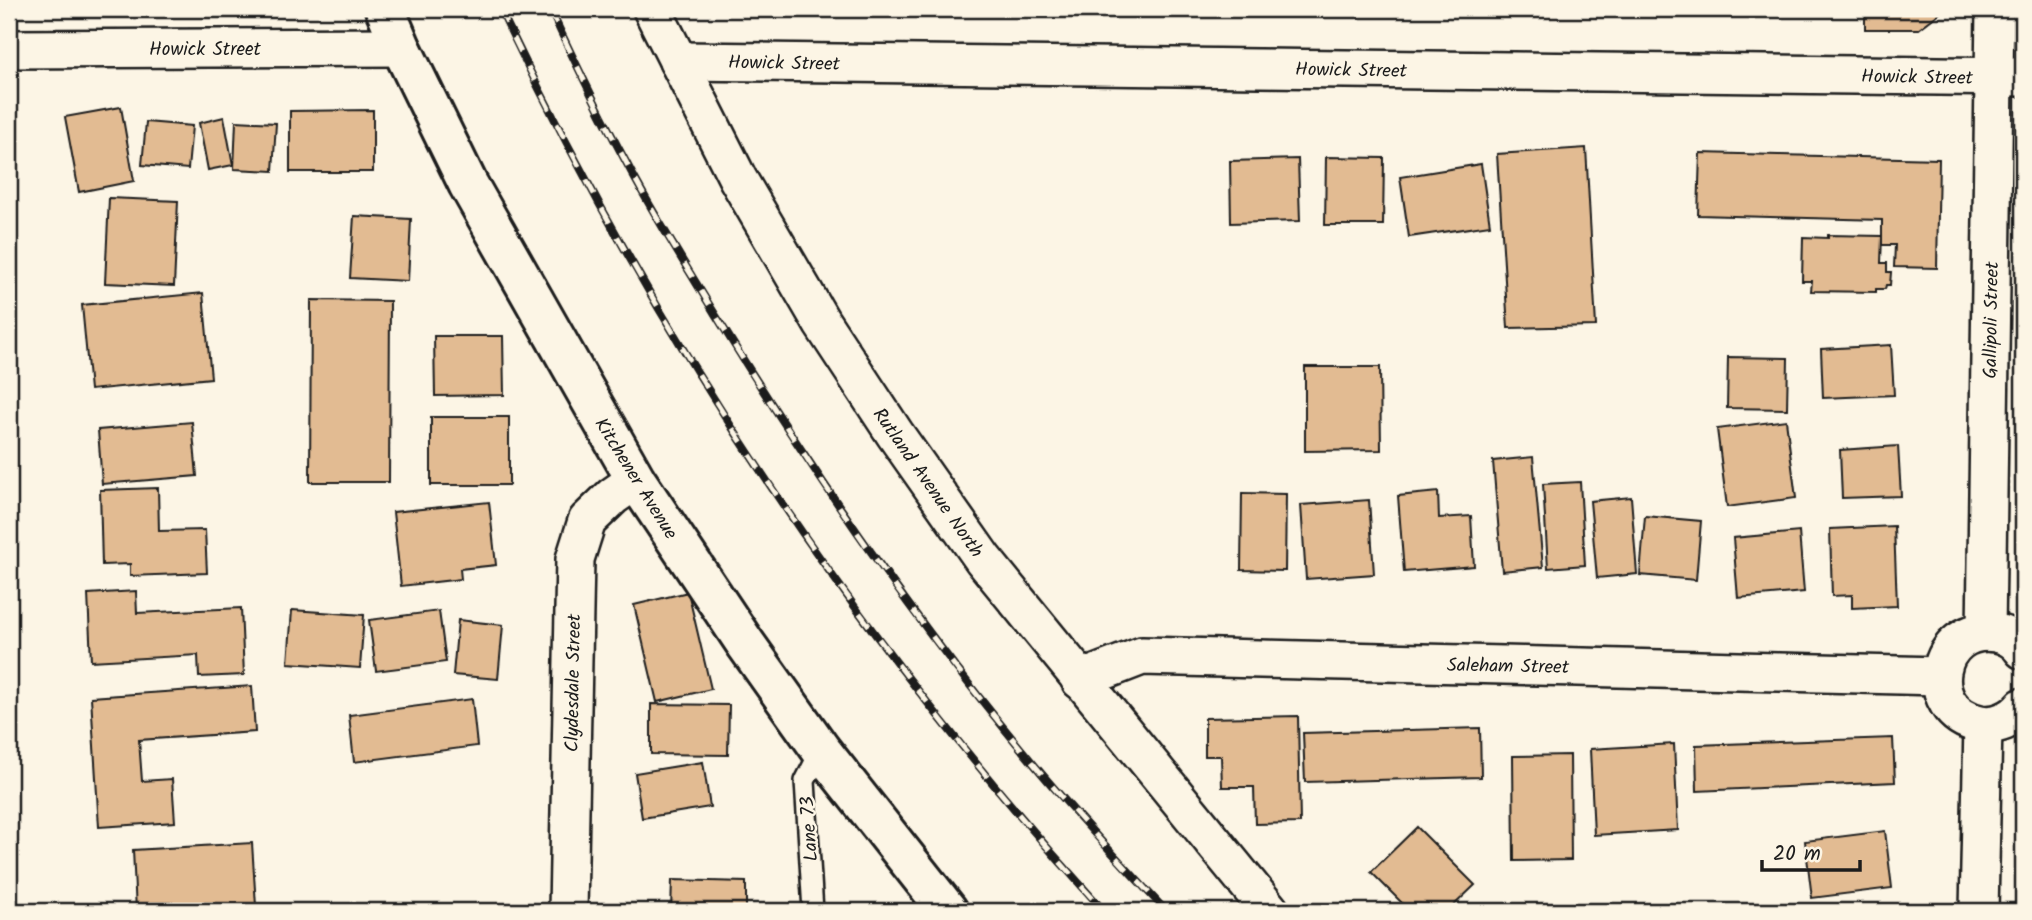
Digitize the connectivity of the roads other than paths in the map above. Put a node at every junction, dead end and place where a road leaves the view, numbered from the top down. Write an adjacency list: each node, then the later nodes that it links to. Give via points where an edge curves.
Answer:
1 (385, 9): 4 (street, Kitchener Avenue)
2 (652, 9): 6 (street, Rutland Avenue North)
3 (1995, 9): 7 (street, Gallipoli Street)
4 (401, 47): 5 (street, Howick Street); 8 (street, Kitchener Avenue, via 468,184)
5 (9, 49)
6 (678, 61): 7 (street, Howick Street); 12 (street, Rutland Avenue North, via 738,179 822,323 983,559)
7 (2008, 76): 9 (street, Gallipoli Street)
8 (636, 480): 15 (street, Kitchener Avenue); 16 (street, Clydesdale Street, via 587,521 575,559)
9 (1986, 632): 10 (street, via 2004,635); 11 (street, via 1954,645)
10 (2023, 650)
11 (1940, 676): 12 (street, Saleham Street, via 1142,656); 14 (street, via 1952,709)
12 (1080, 680): 19 (street, Rutland Avenue North)
13 (2023, 707): 14 (street, via 2003,722)
14 (1983, 725): 20 (street)
15 (821, 750): 17 (lane, Lane 73, via 805,781); 18 (street, Kitchener Avenue)
16 (568, 911)
17 (813, 911)
18 (948, 911)
19 (1270, 911)
20 (1979, 911)

